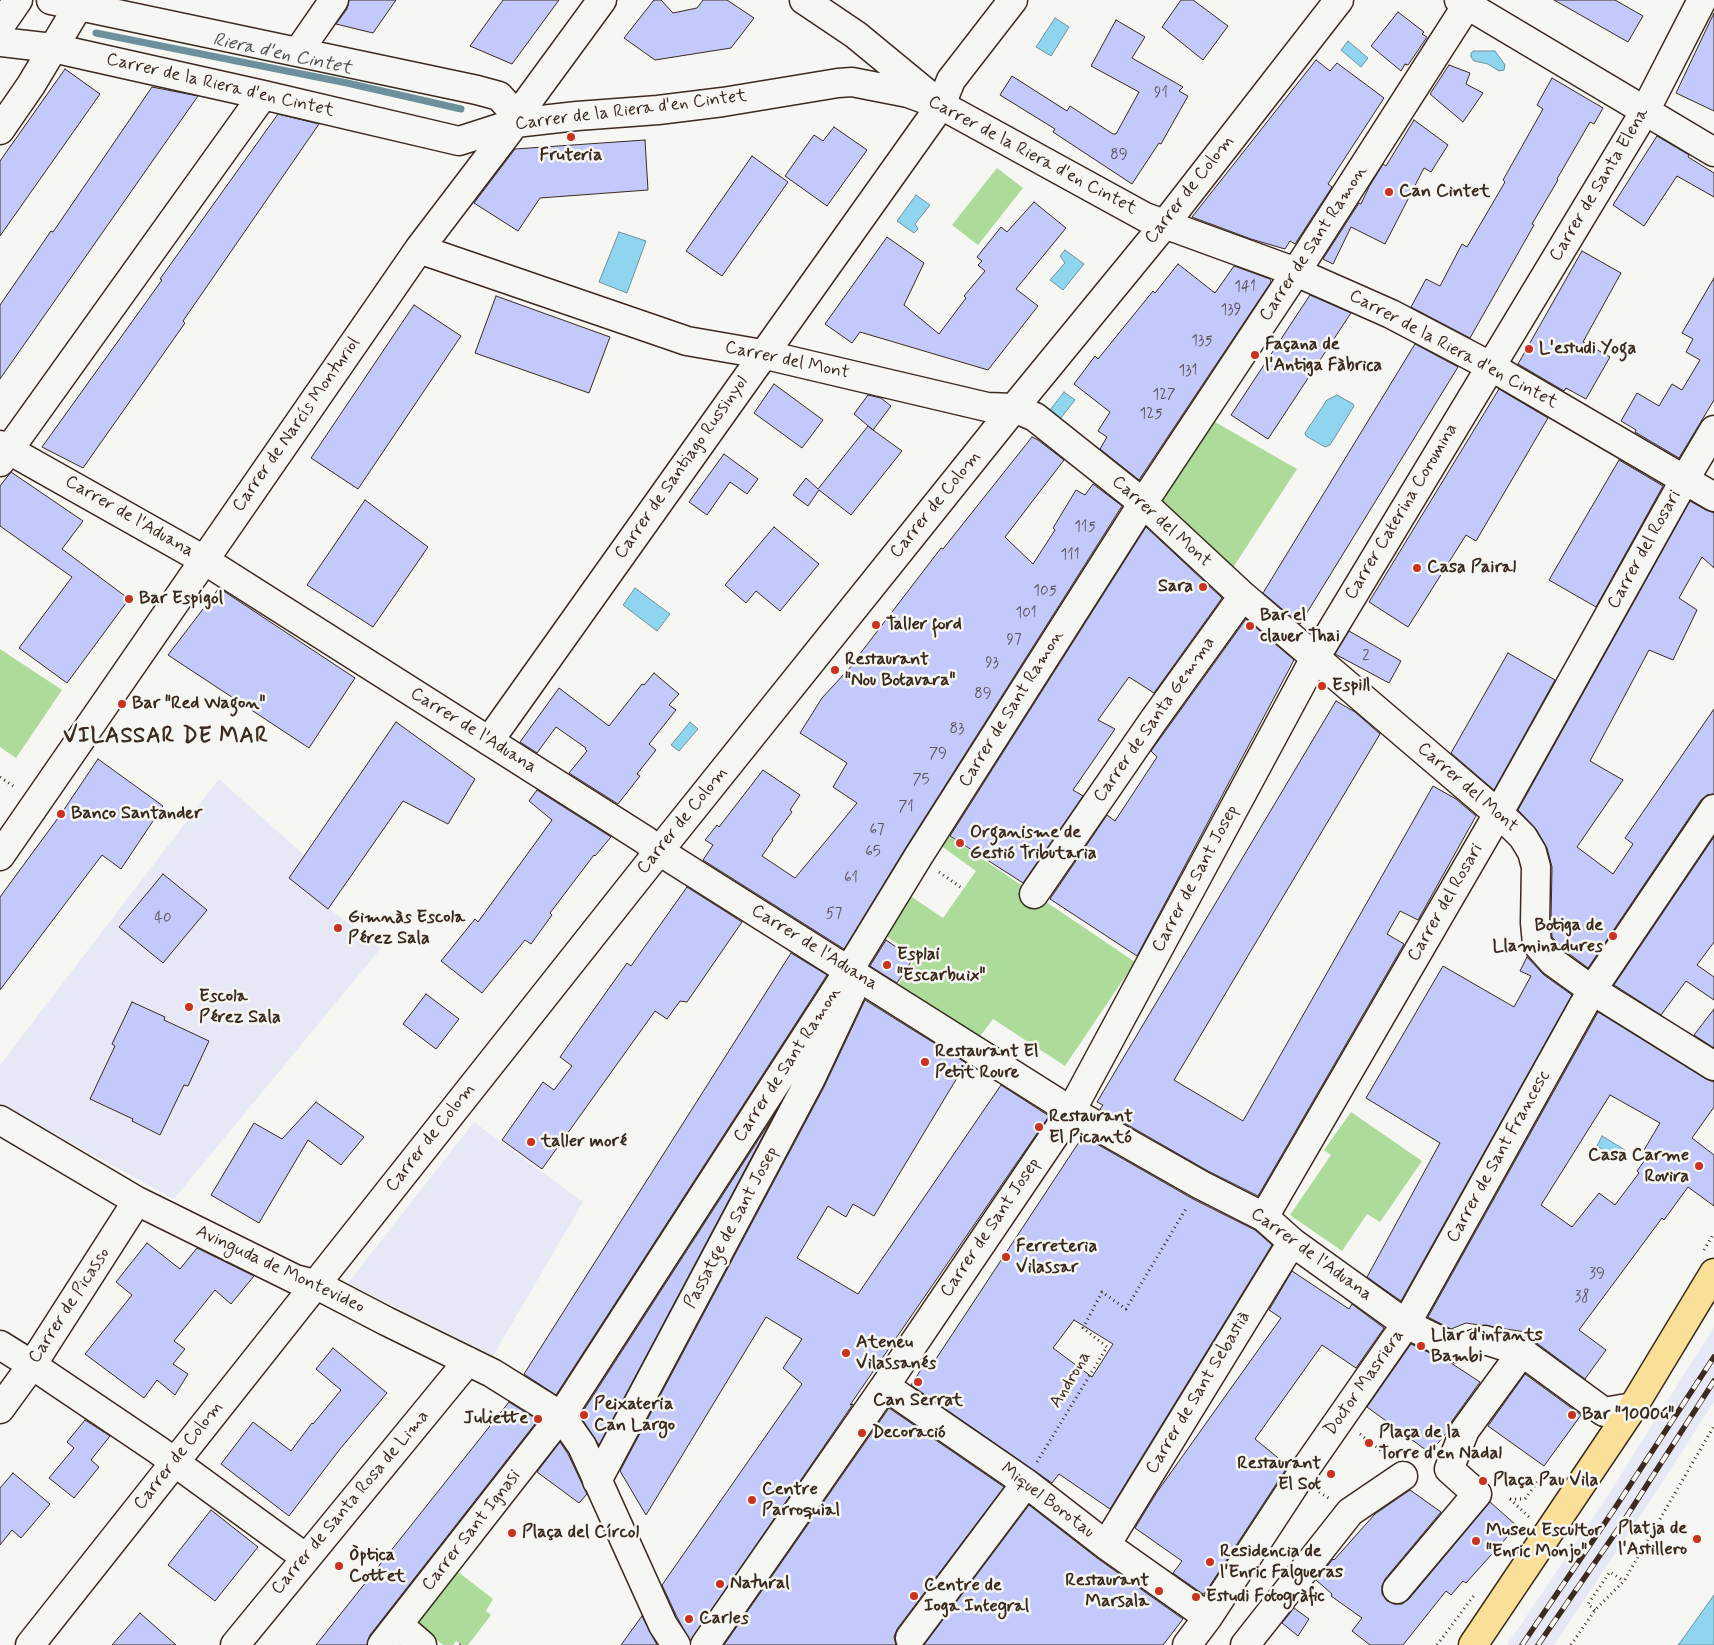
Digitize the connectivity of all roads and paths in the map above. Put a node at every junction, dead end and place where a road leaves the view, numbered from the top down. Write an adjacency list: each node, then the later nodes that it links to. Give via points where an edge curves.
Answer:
1 (18, 0): 11 (street)
2 (51, 0): 9 (street, Carrer de la Riera d'en Cintet)
3 (334, 0): 14 (street)
4 (602, 0): 18 (street, Carrer de Narcís Monturiol)
5 (804, 0): 16 (street, via 856,34)
6 (1013, 0): 16 (street, Carrer de Santiago Russinyol, via 951,80)
7 (1339, 0): 21 (street, Carrer de Colom)
8 (1702, 0): 17 (street, Carrer de Santa Elena)
9 (81, 3): 13 (street); 14 (street, Carrer de la Riera d'en Cintet)
10 (1463, 3): 17 (street); 23 (street, Carrer de Sant Ramon)
11 (0, 26)
12 (0, 42): 13 (street, Carrer de la Riera d'en Cintet)
13 (53, 48): 15 (street, Carrer de la Riera d'en Cintet); 19 (street)
14 (298, 52): 18 (street, Carrer de la Riera d'en Cintet, via 499,96)
15 (263, 94): 18 (street, Carrer de la Riera d'en Cintet, via 459,141); 28 (street)
16 (941, 105): 18 (street, Carrer de la Riera d'en Cintet, via 908,93 852,82 658,110); 21 (street, Carrer de la Riera d'en Cintet); 24 (street, Carrer de Santiago Russinyol)
17 (1646, 111): 20 (street); 25 (street, Carrer de Santa Elena)
18 (516, 119): 22 (street, Carrer de Narcís Monturiol)
19 (0, 130)
20 (1714, 152)
21 (1164, 225): 23 (street, Carrer de la Riera d'en Cintet); 26 (street, Carrer de Colom)
22 (419, 249): 24 (street, Carrer del Mont, via 687,341); 32 (street, Carrer de Narcís Monturiol)
23 (1296, 272): 25 (street, Carrer de la Riera d'en Cintet, via 1391,314); 31 (street, Carrer de Sant Ramon)
24 (762, 354): 26 (street, Carrer del Mont, via 987,407); 35 (street, Carrer de Santiago Russinyol)
25 (1490, 366): 29 (street, Carrer de la Riera d'en Cintet); 34 (street, Carrer Caterina Coromina)
26 (1014, 408): 31 (street, Carrer del Mont, via 1036,417); 38 (street, Carrer de Colom)
27 (1714, 430): 29 (street, Carrer del Rosari)
28 (3, 452): 32 (street, Carrer de l'Aduana)
29 (1685, 479): 30 (street, Carrer de la Riera d'en Cintet); 37 (street, Carrer del Rosari)
30 (1714, 497)
31 (1142, 503): 33 (street, Carrer del Mont); 41 (street, Carrer de Sant Ramon)
32 (204, 560): 35 (street, Carrer de l'Aduana); 39 (street, Carrer de Narcís Monturiol)
33 (1243, 596): 34 (street, Carrer del Mont); 40 (street, Carrer de Santa Gemma)
34 (1315, 658): 37 (street, Carrer del Mont); 44 (street, Carrer de Sant Josep)
35 (489, 741): 38 (street, Carrer de l'Aduana)
36 (1714, 809): 42 (street, Carrer de Sant Francesc)
37 (1498, 814): 42 (street, Carrer del Mont, via 1523,837 1532,852 1536,867 1537,944 1553,962); 48 (street, Carrer del Rosari)
38 (659, 851): 41 (street, Carrer de l'Aduana); 51 (street, Carrer de Colom)
39 (0, 856)
40 (1034, 894)
41 (849, 970): 44 (street, Carrer de l'Aduana); 61 (street, Carrer de Sant Ramon); 67 (street, Passatge de Sant Josep, via 853,988 810,1080)
42 (1592, 990): 43 (street, Carrer del Mont); 53 (street, Carrer de Sant Francesc)
43 (1714, 1066)
44 (1071, 1111): 46 (street, Carrer de l'Aduana); 58 (street, Carrer de Sant Josep)
45 (0, 1120): 47 (street, Avinguda de Montevideo)
46 (1201, 1185): 48 (street, Carrer de l'Aduana); 68 (path, Androna, via 1126,1309 1102,1292 1083,1328 1107,1347)
47 (138, 1201): 51 (street, Avinguda de Montevideo, via 295,1279); 57 (street, Carrer de Picasso)
48 (1264, 1217): 49 (street, Carrer de l'Aduana)
49 (1292, 1242): 53 (street, Carrer de l'Aduana); 71 (street, Carrer de Sant Sebastià)
50 (1714, 1273): 59 (main road)
51 (315, 1284): 56 (street, Avinguda de Montevideo); 63 (street, Carrer de Colom)
52 (1714, 1308): 87 (main road, via 1636,1435)
53 (1406, 1324): 55 (street, Carrer de l'Aduana, via 1455,1348 1485,1340); 65 (street, Doctor Masriera)
54 (0, 1345): 57 (street)
55 (1522, 1352): 59 (street, Carrer de l'Aduana, via 1604,1412); 74 (street, via 1466,1430 1449,1468 1477,1494)
56 (468, 1361): 61 (street, Avinguda de Montevideo); 72 (street, Carrer de Santa Rosa de Lima)
57 (32, 1365): 60 (street, Carrer de Picasso); 63 (street)
58 (885, 1386): 68 (street, Miquel Borotau); 83 (street, Carrer de Sant Josep)
59 (1633, 1407): 86 (main road)
60 (0, 1409)
61 (561, 1416): 67 (street, via 582,1446); 77 (street, Carrer Sant Ignasi)
62 (1714, 1426): 73 (path)
63 (174, 1462): 72 (street); 79 (street, Carrer de Colom)
64 (1403, 1476): 69 (street)
65 (1299, 1478): 69 (path); 76 (street, Doctor Masriera)
66 (1558, 1480): 70 (path, via 1544,1473 1525,1499 1510,1499)
67 (597, 1481): 82 (street, via 663,1625)
68 (1026, 1483): 71 (street, Miquel Borotau); 78 (street)
69 (1350, 1512): 85 (street)
70 (1532, 1519)
71 (1106, 1545): 76 (street, Miquel Borotau)
72 (306, 1558): 80 (street, Carrer de Santa Rosa de Lima)
73 (1624, 1581): 75 (path); 75 (path, via 1610,1572 1588,1604)
74 (1397, 1589)
75 (1595, 1610): 88 (path)
76 (1208, 1617): 84 (street, Doctor Masriera)
77 (390, 1635): 81 (street)
78 (910, 1638)
79 (30, 1645)
80 (235, 1645)
81 (422, 1645)
82 (676, 1645)
83 (705, 1645)
84 (1187, 1645)
85 (1245, 1645)
86 (1473, 1645)
87 (1492, 1645)
88 (1571, 1645)

